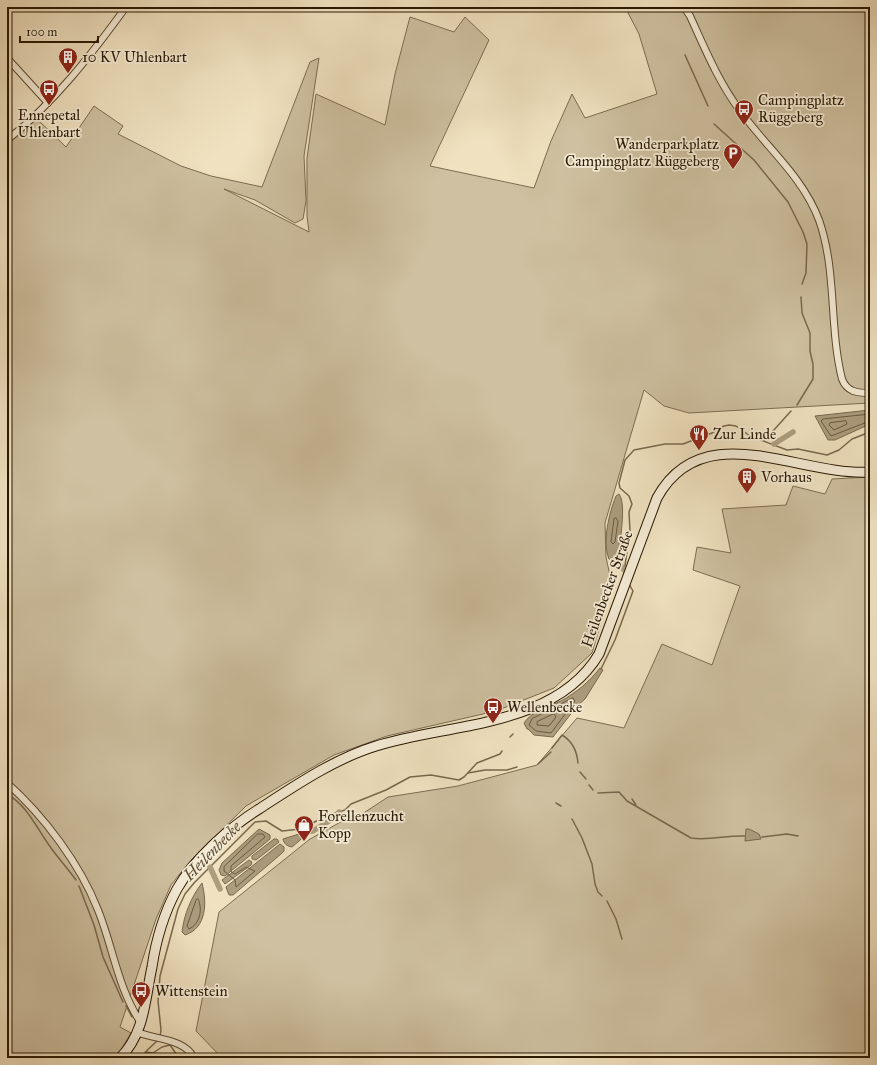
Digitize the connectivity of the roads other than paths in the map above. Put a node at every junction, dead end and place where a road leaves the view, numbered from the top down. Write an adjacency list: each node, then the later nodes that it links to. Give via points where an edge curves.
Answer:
1 (126, 7): 4 (street, via 99,44)
2 (684, 7): 6 (street, via 727,92 794,176 812,204 829,258 842,378 846,388)
3 (7, 58): 4 (street)
4 (48, 103): 5 (street)
5 (7, 140)
6 (870, 394)
7 (870, 472): 9 (main road, Heilenbecker Straße, via 846,473 746,454 721,454 698,460 674,477 660,492 647,520 605,641 593,664 574,684 558,696 508,716 385,744 361,752 301,782 257,810 197,862 171,901 155,948)
8 (7, 783): 9 (street, via 45,822 89,890 133,1011)
9 (141, 1023): 10 (main road, Heilenbecker Straße)
10 (137, 1032): 11 (main road, Heilenbecker Straße); 12 (street, via 188,1049)
11 (120, 1058)
12 (194, 1058)

